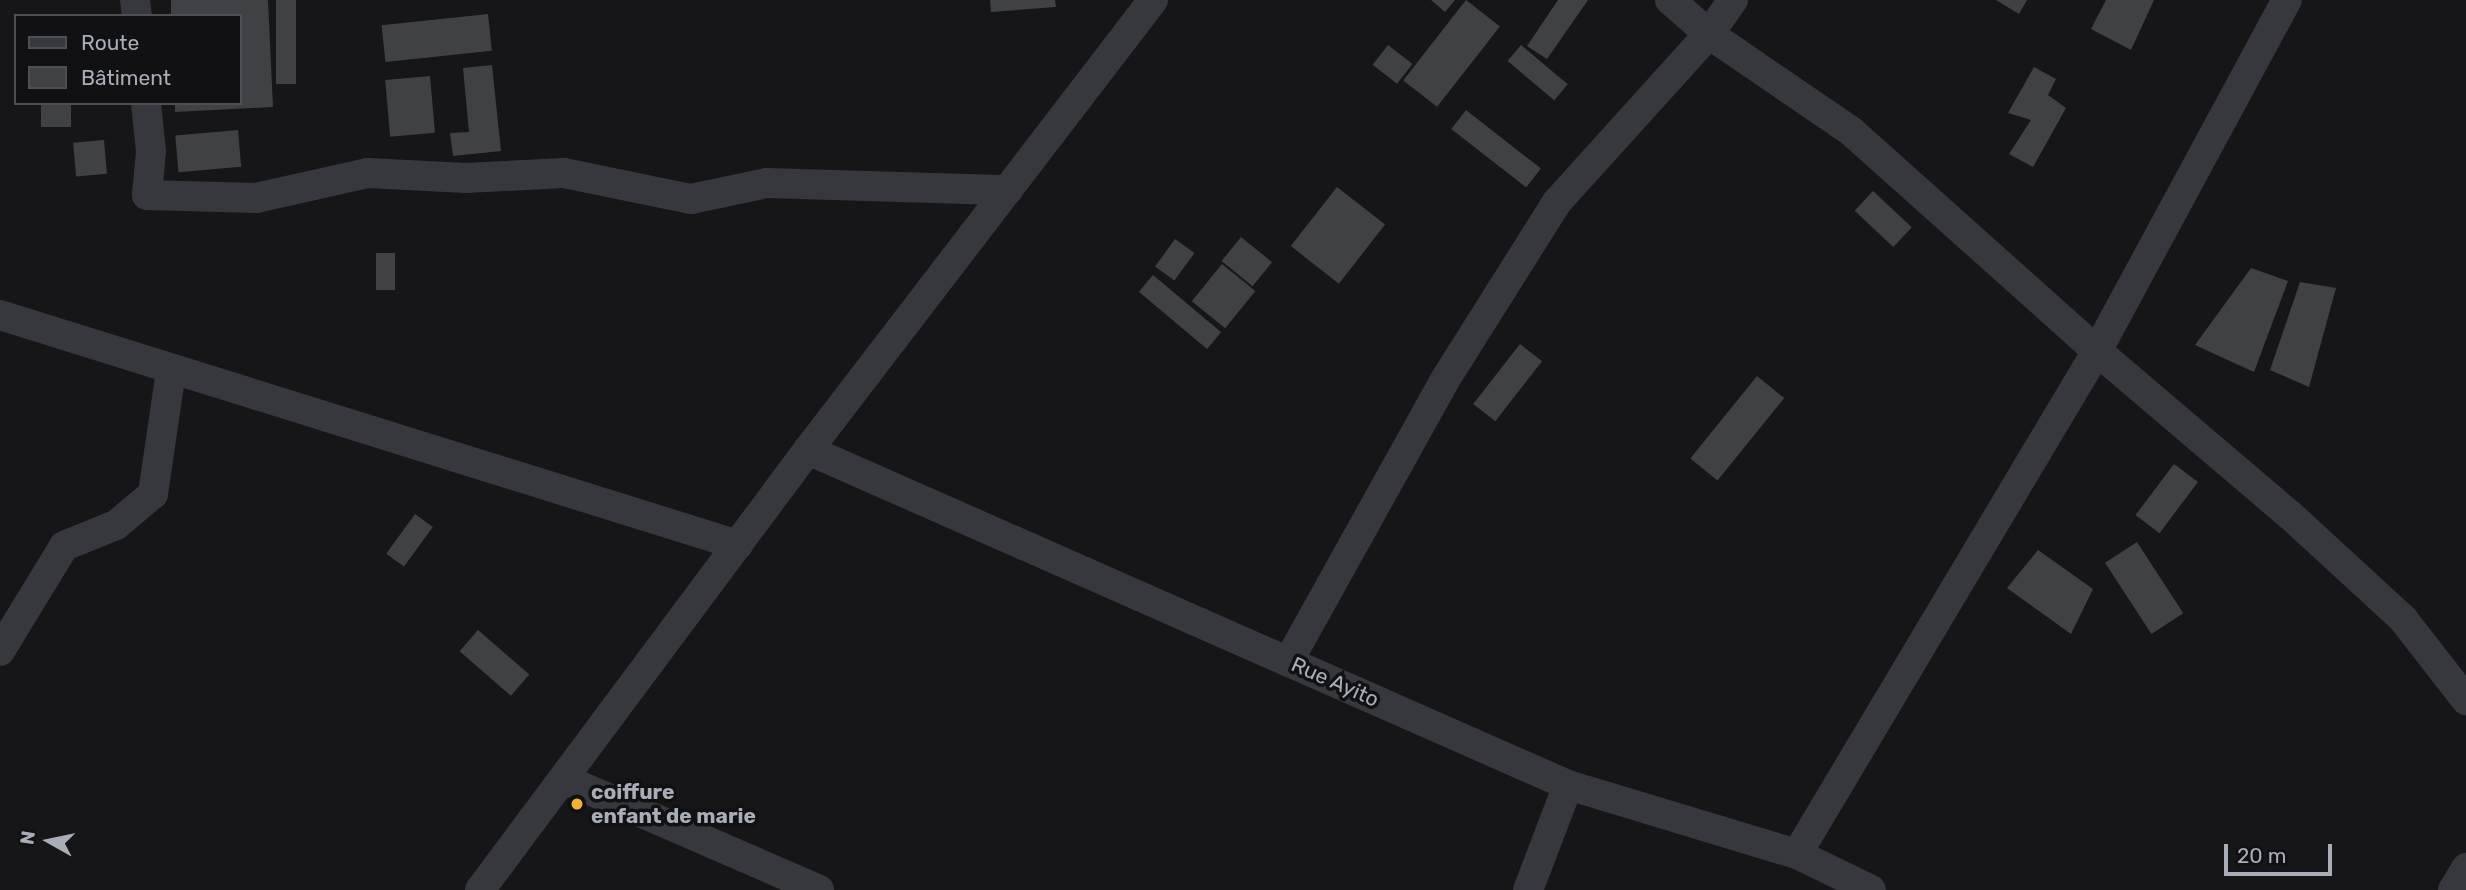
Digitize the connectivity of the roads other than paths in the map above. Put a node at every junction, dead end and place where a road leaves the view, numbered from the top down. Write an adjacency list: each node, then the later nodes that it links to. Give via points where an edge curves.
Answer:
1 (1153, 0): 7 (street)
2 (1670, 0): 5 (street)
3 (1733, 0): 5 (street)
4 (2287, 0): 9 (street)
5 (1709, 34): 9 (street, via 1852,132); 14 (street, via 1557,202 1443,383)
6 (146, 105): 7 (street, via 151,151 147,195 256,198 368,173 466,178 564,173 691,199 766,183)
7 (1008, 190): 11 (street)
8 (0, 314): 10 (street)
9 (2097, 351): 15 (street, via 2290,515 2403,619); 18 (street)
10 (171, 370): 12 (street); 13 (street, via 153,494 116,525 64,546)
11 (808, 450): 12 (street); 14 (street, Rue Ayito)
12 (738, 545): 16 (street)
13 (0, 651)
14 (1288, 662): 17 (street, Rue Ayito)
15 (2466, 700)
16 (564, 779): 20 (street); 21 (street)
17 (1568, 785): 18 (street, Rue Ayito); 22 (street)
18 (1797, 854): 23 (street, Rue Ayito)
19 (2466, 868): 24 (street)
20 (480, 890)
21 (819, 890)
22 (1528, 890)
23 (1871, 890)
24 (2453, 890)

